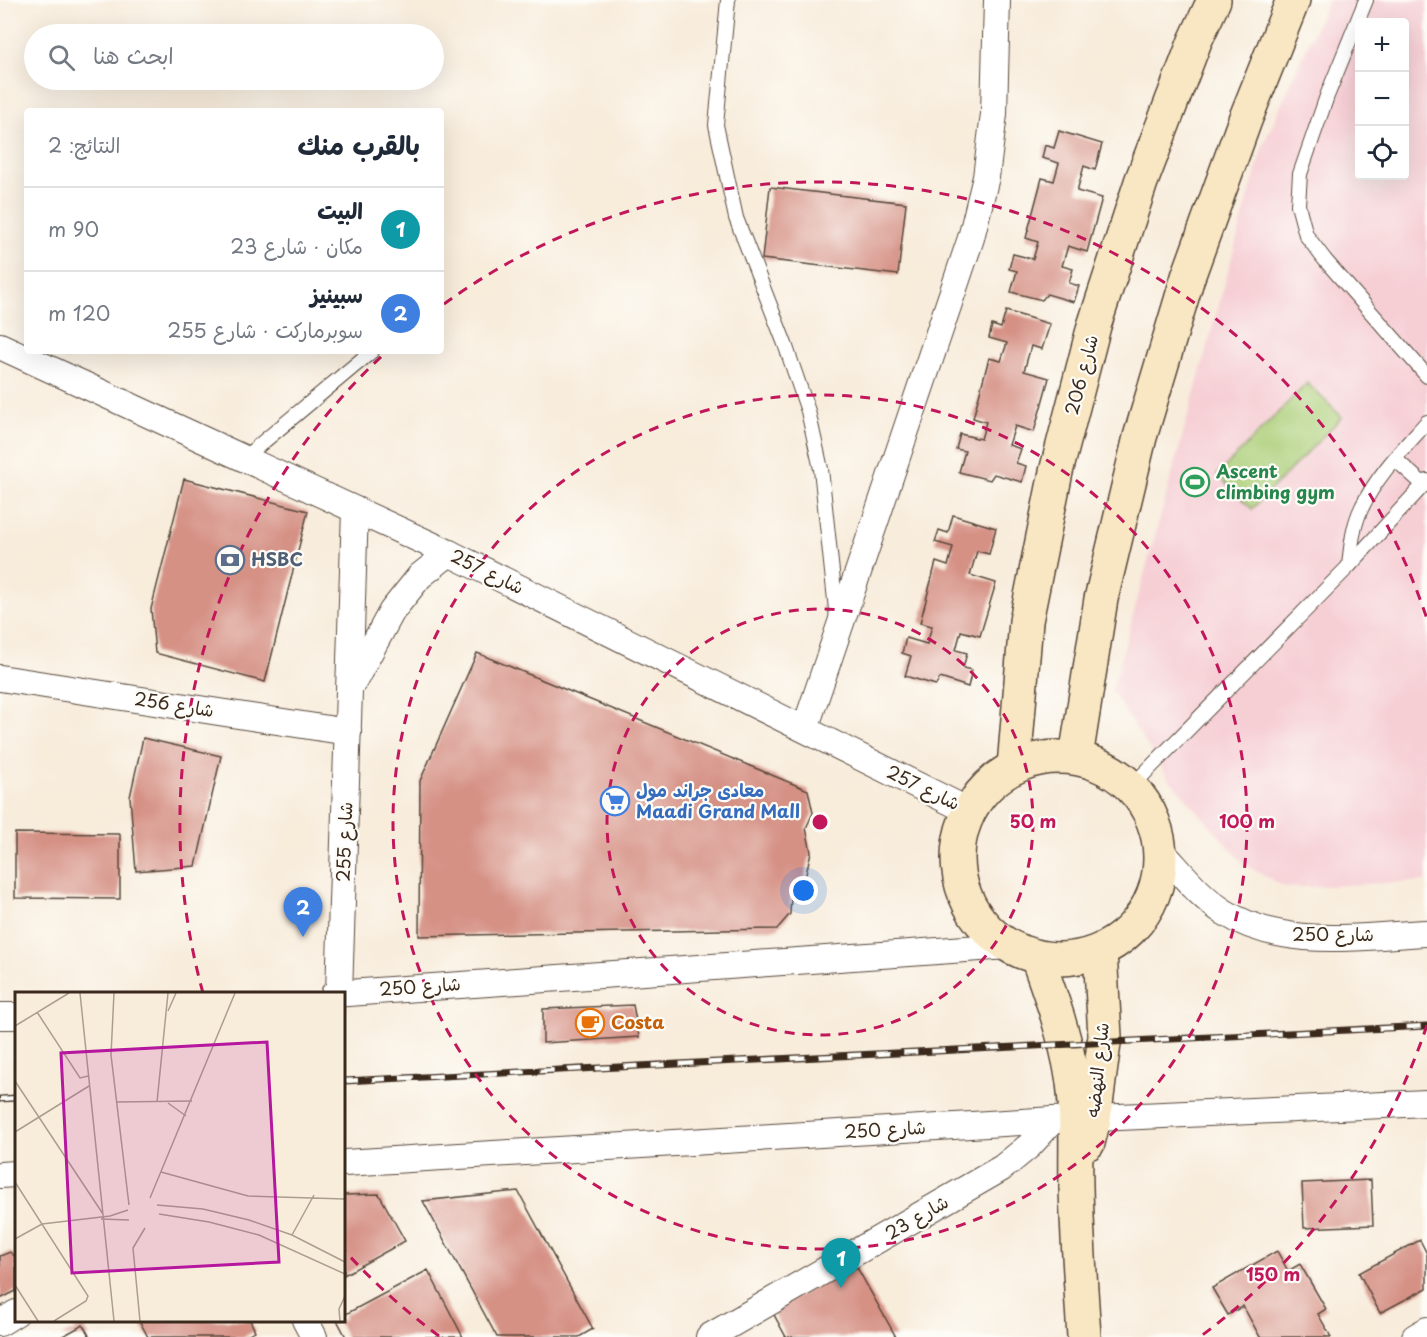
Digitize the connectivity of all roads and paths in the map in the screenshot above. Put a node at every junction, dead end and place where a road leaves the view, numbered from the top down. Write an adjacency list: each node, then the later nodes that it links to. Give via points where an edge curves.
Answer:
1 (728, 0): 16 (lane, via 716,125 736,218 808,411 821,469)
2 (997, 0): 16 (street, via 994,114 986,177 971,238)
3 (1214, 0): 22 (street, شارع 206, via 1141,182 1088,349 1056,472 1026,621)
4 (1293, 0): 21 (street, via 1188,277 1140,437 1101,599)
5 (1366, 0): 8 (lane, via 1300,174 1298,205 1306,235)
6 (0, 345): 10 (street, شارع 257)
7 (368, 354): 10 (lane)
8 (1427, 376)
9 (1427, 422): 11 (lane)
10 (244, 458): 13 (street, شارع 257)
11 (1395, 459): 12 (lane); 15 (lane, via 1361,508 1352,536)
12 (1426, 483): 15 (lane)
13 (355, 510): 14 (street, شارع 257); 18 (street, شارع 255)
14 (449, 553): 18 (street, شارع 255, via 420,576 392,611); 19 (street, شارع 257)
15 (1349, 566): 23 (lane)
16 (838, 632): 19 (street)
17 (0, 678): 20 (street, شارع 256)
18 (350, 690): 20 (street, شارع 255)
19 (805, 729): 24 (street, شارع 257)
20 (348, 732): 29 (street, شارع 255)
21 (1076, 757): 22 (street, via 1044,757); 23 (street, via 1097,763)
22 (1014, 766): 24 (street, via 988,785)
23 (1132, 786): 25 (street, via 1152,816)
24 (969, 811): 27 (street, via 959,844 962,886 972,910 988,931)
25 (1161, 850): 26 (street, شارع 250, via 1204,897 1250,926 1283,935 1320,938); 28 (street, via 1158,882 1146,911 1127,935)
26 (1427, 933)
27 (1022, 952): 28 (street, via 1058,960); 30 (street, شارع 250); 32 (street, شارع النهضه, via 1052,998 1072,1077)
28 (1100, 952): 32 (street, شارع النهضه, via 1105,1036)
29 (339, 992)
30 (345, 993)
31 (1427, 1103): 32 (street, شارع 250)
32 (1074, 1120): 33 (street, شارع 250); 41 (street, شارع 23, via 1029,1146 1002,1168); 42 (street, شارع النهضه)
33 (345, 1163)
34 (15, 1174): 35 (street)
35 (0, 1175)
36 (15, 1314): 38 (street)
37 (305, 1322): 40 (street)
38 (0, 1323)
39 (1427, 1330): 43 (street)
40 (314, 1337)
41 (709, 1337)
42 (1084, 1337)
43 (1415, 1337)

